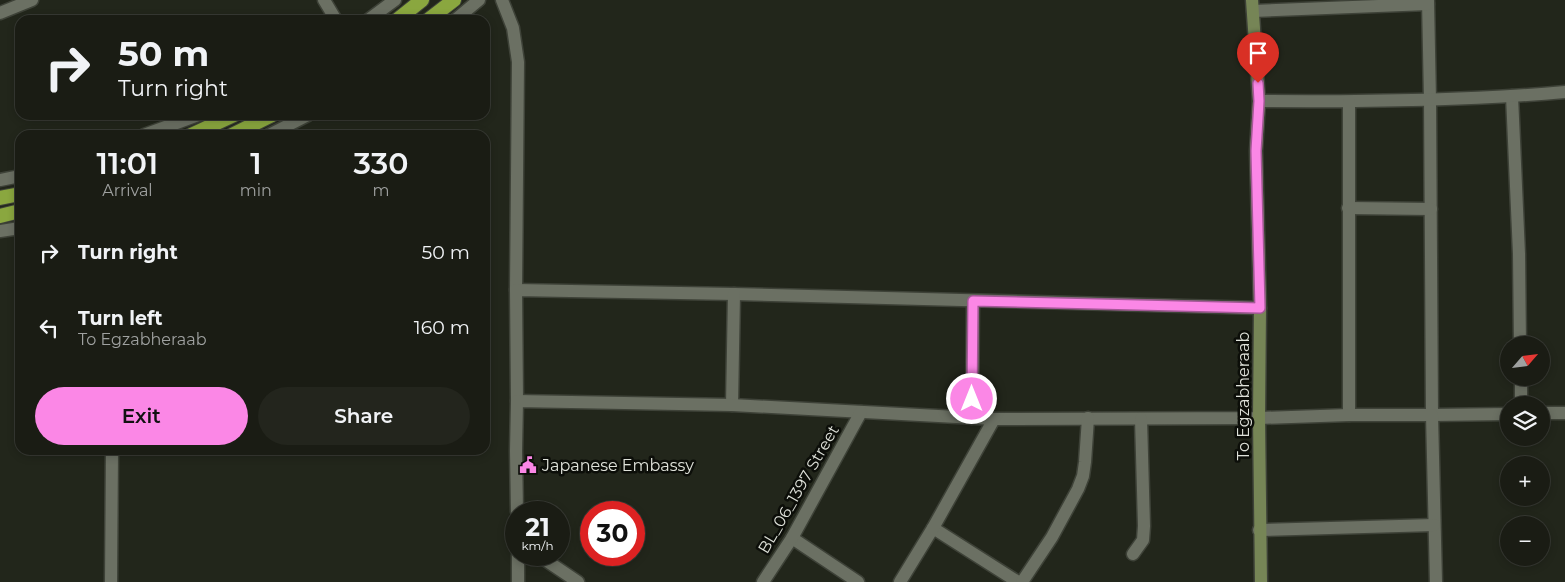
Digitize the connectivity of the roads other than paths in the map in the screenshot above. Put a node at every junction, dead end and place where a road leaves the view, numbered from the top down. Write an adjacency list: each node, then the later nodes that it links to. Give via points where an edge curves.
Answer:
1 (32, 0): 10 (street)
2 (324, 0): 11 (street)
3 (395, 0): 12 (street)
4 (422, 0): 13 (highway)
5 (454, 0): 14 (highway)
6 (479, 0): 15 (street)
7 (502, 0): 39 (street, via 513,28 518,62)
8 (1428, 2): 9 (street); 18 (street)
9 (1253, 6): 19 (main road, To Egzabheraab)
10 (0, 13)
11 (333, 15)
12 (375, 15)
13 (403, 15)
14 (434, 15)
15 (461, 15)
16 (1565, 92): 17 (street)
17 (1512, 96): 18 (street); 43 (street)
18 (1430, 100): 20 (street); 34 (street)
19 (1259, 101): 20 (street); 42 (main road, To Egzabheraab, via 1256,151)
20 (1349, 102): 33 (street)
21 (184, 120): 25 (street)
22 (223, 120): 26 (highway)
23 (262, 120): 27 (highway)
24 (298, 120): 28 (street)
25 (158, 130)
26 (202, 130)
27 (242, 130)
28 (279, 130)
29 (15, 177): 30 (street)
30 (0, 180)
31 (15, 195): 32 (highway)
32 (0, 198)
33 (1348, 208): 34 (street); 48 (street)
34 (1431, 209): 51 (street)
35 (15, 212): 36 (highway)
36 (0, 216)
37 (15, 229): 38 (street)
38 (0, 231)
39 (516, 290): 40 (street); 44 (street)
40 (734, 294): 41 (street); 45 (street)
41 (973, 301): 42 (street); 52 (street)
42 (1260, 308): 54 (main road, To Egzabheraab)
43 (1520, 336)
44 (517, 401): 45 (street); 58 (street)
45 (732, 405): 46 (street)
46 (861, 412): 52 (street); 62 (street, BL_06_1397 Street)
47 (1565, 413): 50 (street)
48 (1349, 414): 51 (street); 54 (street)
49 (1500, 414): 51 (street)
50 (1550, 414)
51 (1432, 415): 59 (street)
52 (972, 418): 55 (street)
53 (1088, 418): 55 (street); 56 (street); 73 (street, via 1085,462 1078,489)
54 (1258, 418): 56 (street); 61 (main road, To Egzabheraab)
55 (994, 419): 60 (street)
56 (1141, 419): 63 (street, via 1144,526 1143,540)
57 (112, 455): 66 (street)
58 (517, 501)
59 (1434, 526): 61 (street); 75 (street)
60 (933, 528): 71 (street); 72 (street)
61 (1259, 530): 74 (main road, To Egzabheraab)
62 (792, 538): 69 (street, BL_06_1397 Street); 70 (street)
63 (1133, 554)
64 (518, 566): 67 (street)
65 (554, 566): 68 (street)
66 (111, 582)
67 (518, 582)
68 (578, 582)
69 (763, 582)
70 (858, 582)
71 (900, 582)
72 (1018, 582)
73 (1022, 582)
74 (1261, 582)
75 (1436, 582)

